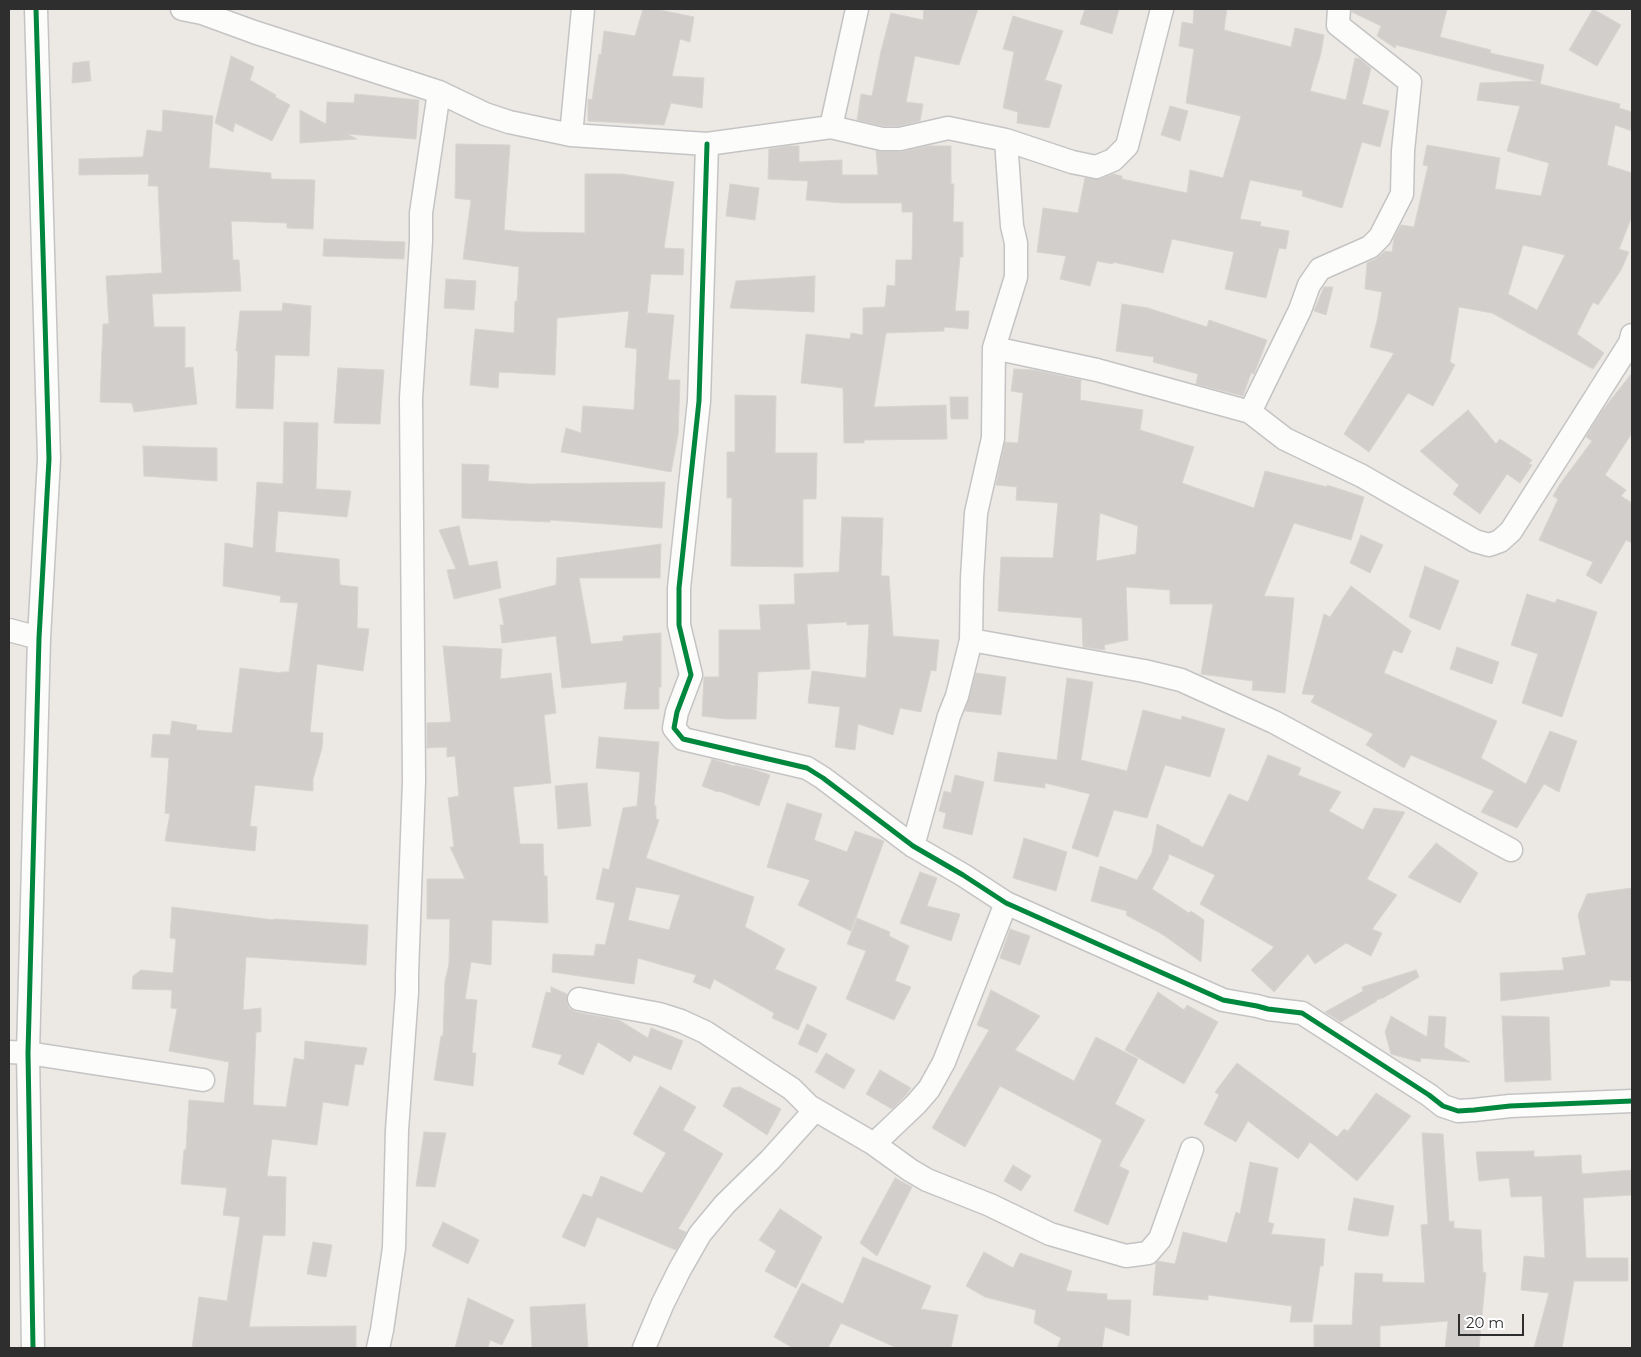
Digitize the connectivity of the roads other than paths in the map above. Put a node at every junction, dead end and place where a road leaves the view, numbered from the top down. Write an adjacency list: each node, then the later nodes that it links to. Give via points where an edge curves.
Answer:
1 (36, 9): 16 (street, via 49,459)
2 (182, 9): 7 (street)
3 (583, 9): 9 (street)
4 (857, 9): 8 (street)
5 (1162, 9): 10 (street, via 1127,146 1113,160 1096,167)
6 (1339, 9): 14 (street, via 1338,26 1410,82 1402,194 1380,237 1370,248 1320,269 1309,285)
7 (439, 92): 9 (street, via 484,114); 29 (street, via 421,213 412,398 414,781 408,992 397,1130 394,1248)
8 (831, 127): 10 (street, via 882,139 900,139 948,128); 11 (street)
9 (571, 136): 11 (street)
10 (1006, 140): 13 (street, via 1016,276)
11 (707, 144): 18 (street, via 699,401 679,588 679,625 691,675 674,728 683,739 807,768)
12 (1632, 340): 14 (street, via 1511,531 1500,541 1489,545 1475,541 1362,476 1285,439)
13 (994, 348): 14 (street, via 1097,370); 17 (street, via 993,438 976,513)
14 (1250, 412)
15 (9, 630): 16 (street)
16 (39, 638): 22 (street)
17 (971, 640): 18 (street); 19 (street, via 1144,670 1181,680 1274,722)
18 (913, 846): 20 (street)
19 (1511, 850)
20 (1006, 903): 24 (street, via 1224,1000 1302,1013 1443,1106 1458,1111); 26 (street, via 944,1062 916,1104)
21 (579, 999): 25 (street, via 659,1014 705,1032 792,1089)
22 (18, 1052): 23 (street); 28 (street)
23 (203, 1080)
24 (1632, 1101)
25 (815, 1110): 26 (street); 30 (street, via 700,1234 667,1295)
26 (874, 1144): 27 (street, via 927,1180 1050,1234 1126,1256 1148,1253 1160,1239)
27 (1192, 1149)
28 (33, 1348)
29 (378, 1348)
30 (644, 1348)

